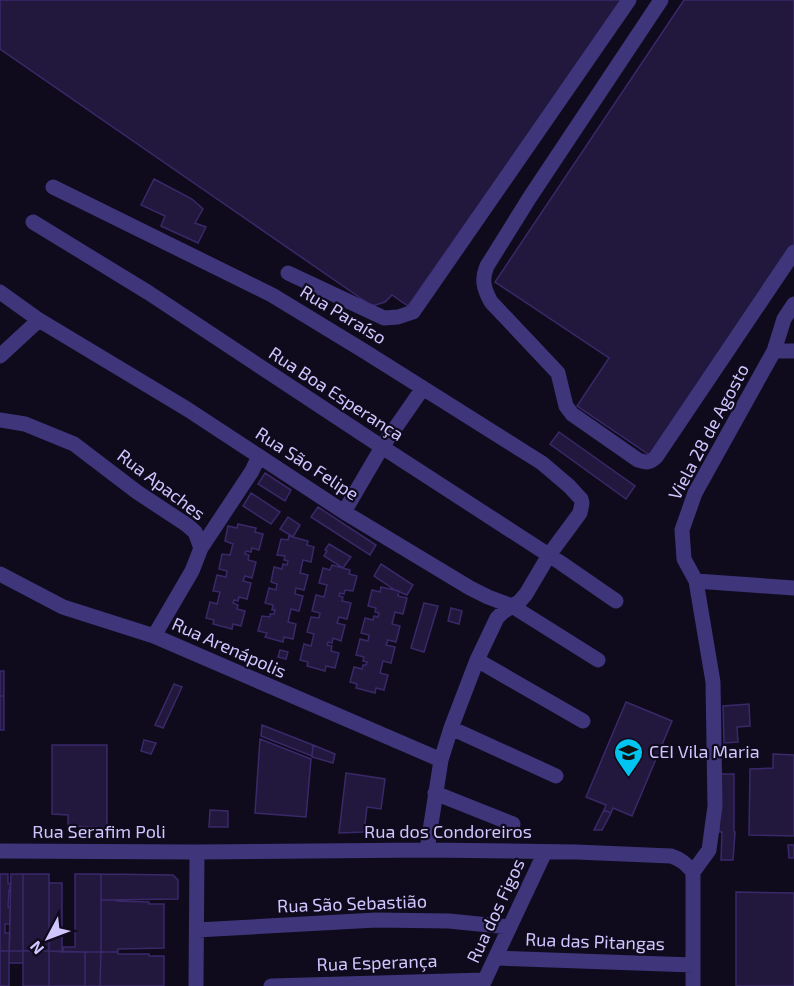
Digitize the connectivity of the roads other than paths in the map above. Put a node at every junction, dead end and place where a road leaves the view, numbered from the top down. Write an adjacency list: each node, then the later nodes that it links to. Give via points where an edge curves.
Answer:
1 (629, 0): 6 (street, via 412,312 384,318)
2 (661, 0): 5 (street, via 487,266 484,290 558,373 566,406 572,414 648,463 656,457)
3 (53, 187): 13 (street, Rua Paraíso, via 272,295)
4 (33, 222): 15 (street, Rua Boa Esperança, via 149,293)
5 (794, 252)
6 (288, 273)
7 (0, 292): 9 (street, Rua São Felipe)
8 (794, 304): 10 (street, Viela 28 de Agosto, via 784,319)
9 (39, 320): 12 (street); 16 (street, Rua São Felipe)
10 (774, 351): 11 (street); 21 (street, Viela 28 de Agosto, via 695,493 682,530 684,559)
11 (794, 351)
12 (0, 356)
13 (423, 388): 15 (street); 19 (street, Rua Paraíso, via 542,463 579,496 580,513)
14 (0, 420): 18 (street, Rua Apaches, via 25,424 75,444 187,525 195,532)
15 (382, 447): 17 (street); 19 (street, Rua Boa Esperança)
16 (259, 456): 17 (street, Rua São Felipe); 18 (street)
17 (344, 512): 24 (street, Rua São Felipe, via 470,588)
18 (201, 548): 25 (street, Rua Apaches)
19 (549, 555): 23 (street, Rua Boa Esperança); 24 (street, via 526,594)
20 (0, 574): 25 (street, Rua Arenápolis, via 63,607)
21 (696, 581): 22 (street); 38 (street, Viela 28 de Agosto, via 713,682 715,806 708,850)
22 (794, 588)
23 (616, 601)
24 (512, 606): 26 (street, via 497,618); 27 (street, Rua São Felipe)
25 (154, 636): 30 (street, Rua Arenápolis)
26 (477, 660): 28 (street); 29 (street)
27 (598, 660)
28 (583, 721)
29 (450, 728): 30 (street); 31 (street)
30 (441, 760): 32 (street)
31 (556, 776)
32 (435, 793): 33 (street); 34 (street)
33 (513, 824)
34 (427, 850): 36 (street, Rua dos Condoreiros); 37 (street, Rua dos Condoreiros)
35 (0, 851): 36 (street, Rua Serafim Poli)
36 (197, 852): 40 (street)
37 (545, 852): 38 (street, Rua dos Condoreiros, via 671,856 686,863); 39 (street, Rua dos Figos)
38 (693, 872): 42 (street)
39 (509, 927): 40 (street, Rua São Sebastião, via 376,920); 41 (street, Rua dos Figos)
40 (196, 930): 44 (street)
41 (495, 958): 42 (street, Rua das Pitangas); 43 (street, Rua dos Figos)
42 (693, 965): 46 (street)
43 (484, 983): 45 (street, Rua Esperança)
44 (196, 986)
45 (271, 986)
46 (693, 986)

